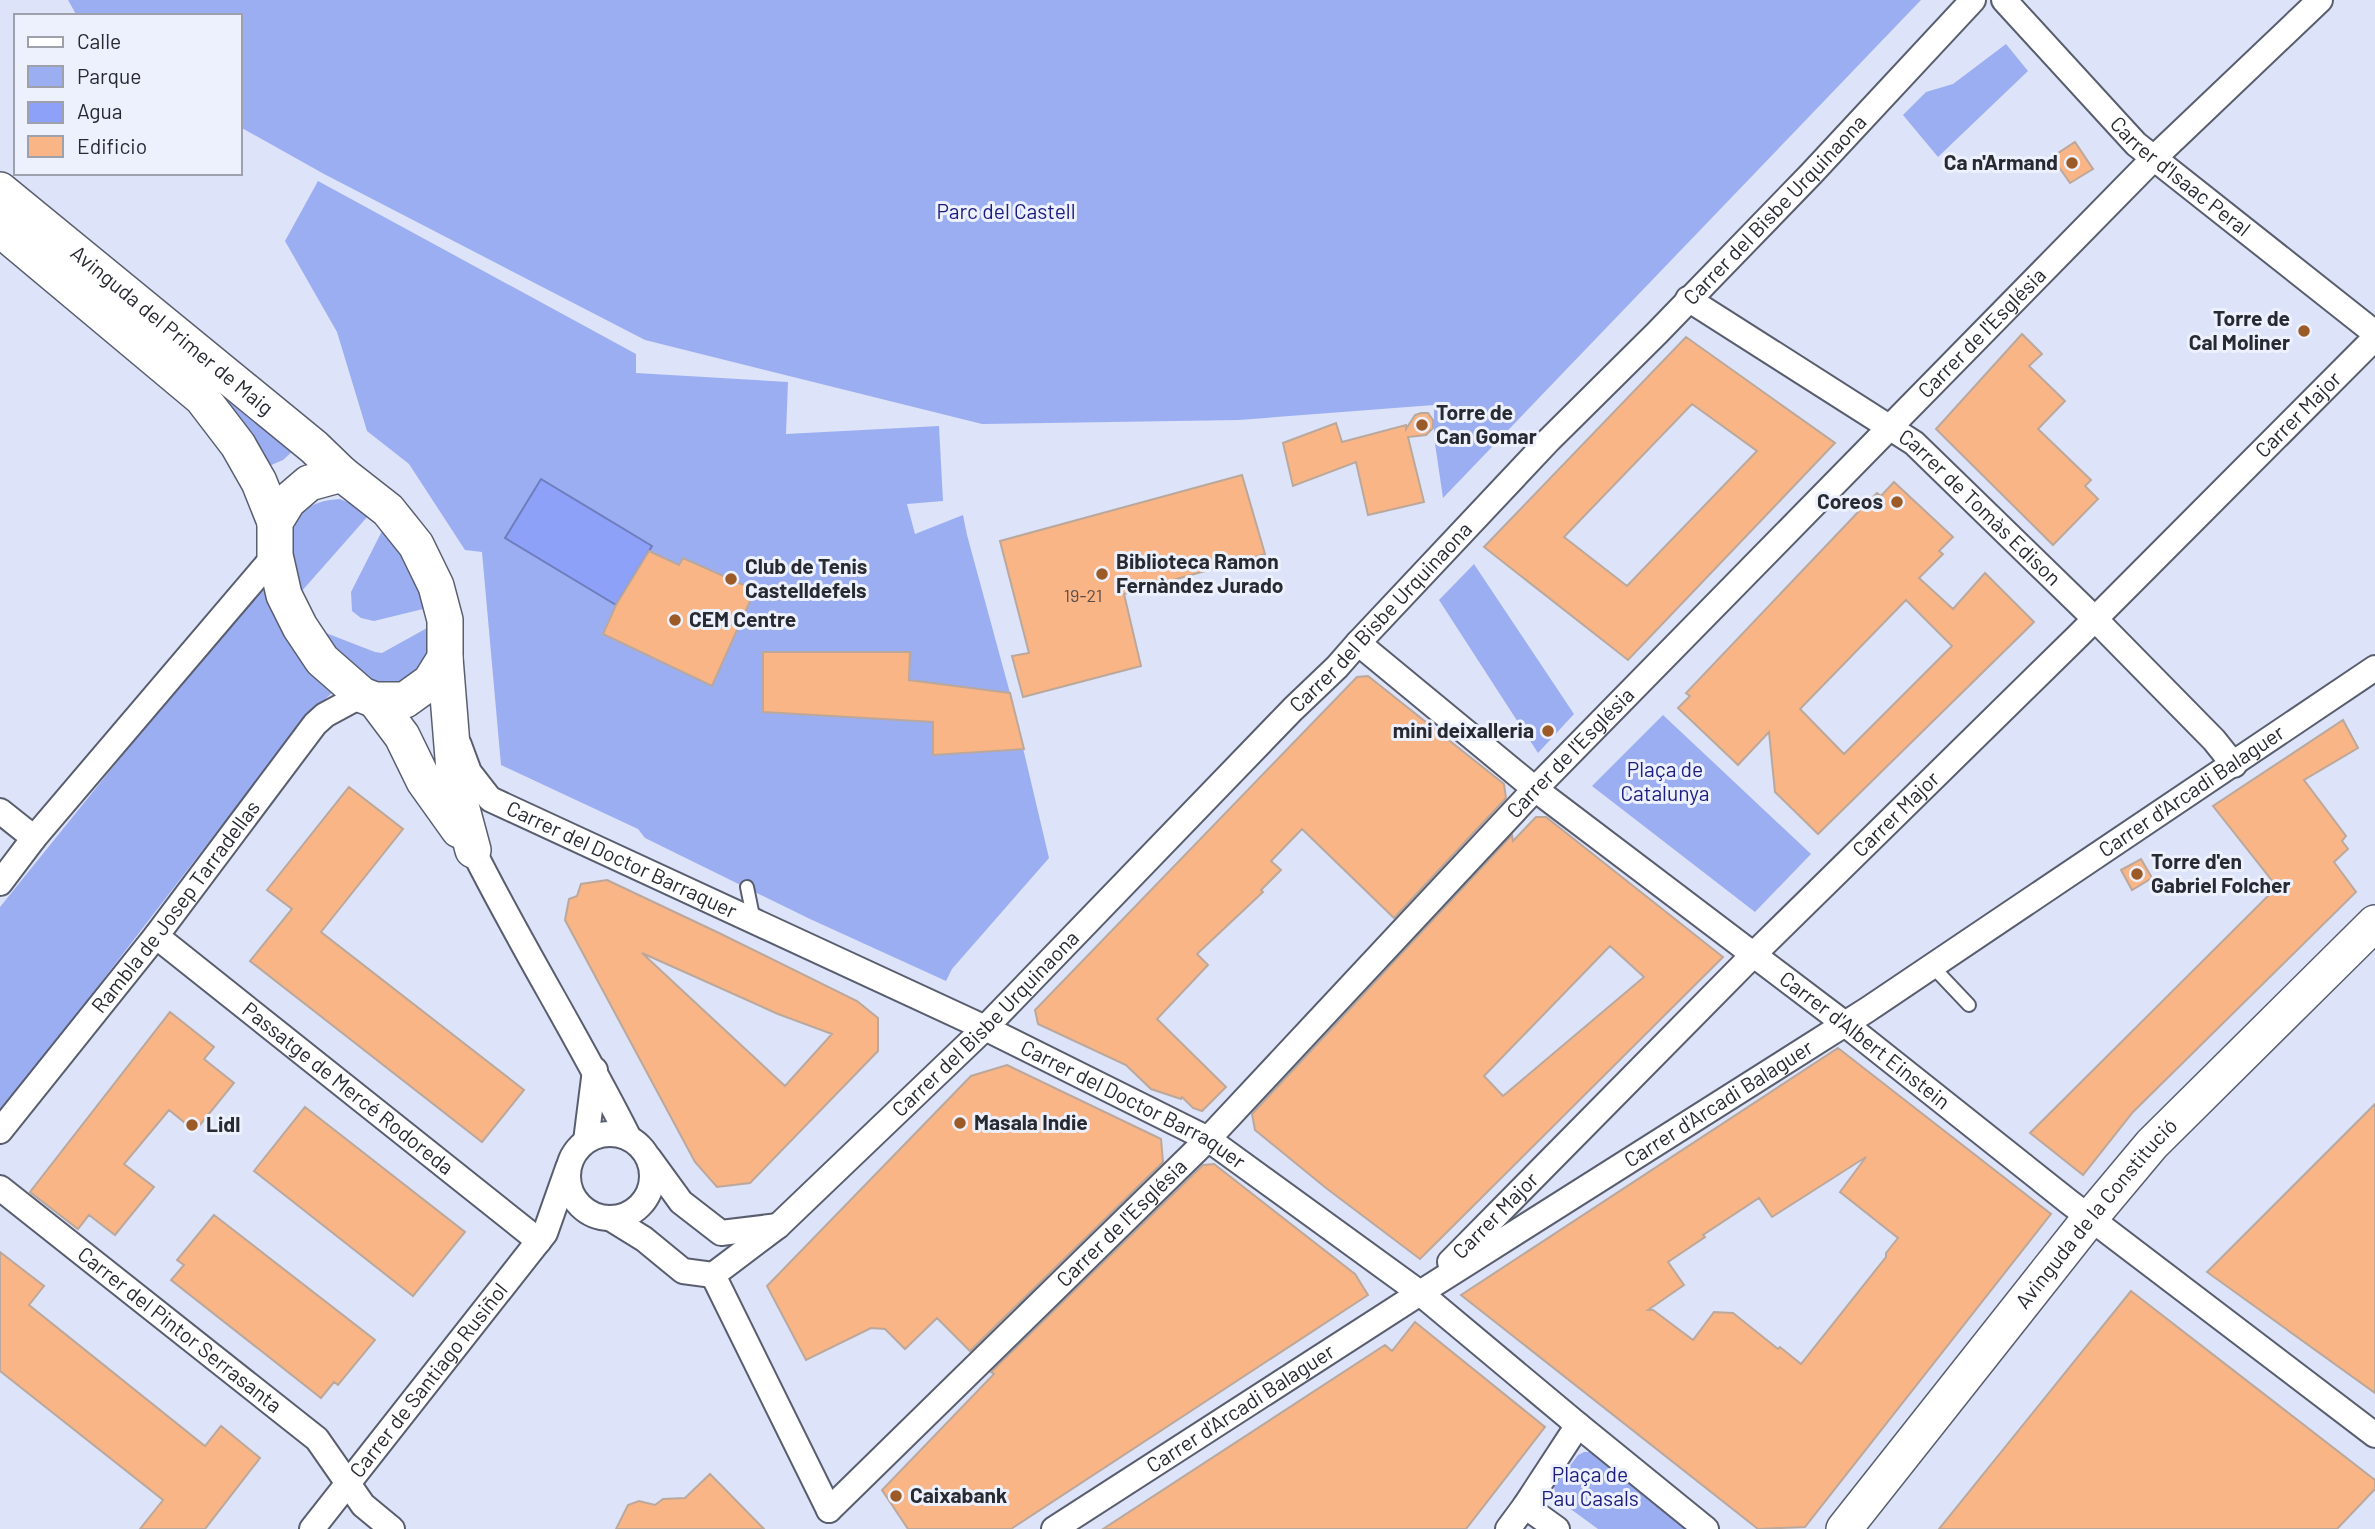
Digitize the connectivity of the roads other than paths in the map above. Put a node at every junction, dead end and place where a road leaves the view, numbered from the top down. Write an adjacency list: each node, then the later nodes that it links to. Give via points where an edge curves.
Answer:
1 (1973, 0): 7 (street, Carrer del Bisbe Urquinaona)
2 (2004, 0): 4 (street, Carrer d'Isaac Peral)
3 (2320, 0): 4 (street, Carrer de l'Església)
4 (2153, 159): 8 (street, Carrer d'Isaac Peral); 9 (street, Carrer de l'Església)
5 (0, 190): 10 (street, Avinguda del Primer de Maig)
6 (0, 229): 11 (street, Avinguda del Primer de Maig, via 202,398 259,482)
7 (1688, 299): 9 (street, Carrer de Tomàs Edison); 13 (street, Carrer del Bisbe Urquinaona)
8 (2375, 336): 12 (street, Carrer Major)
9 (1890, 428): 12 (street, Carrer de Tomàs Edison, via 1914,443); 19 (street, Carrer de l'Església)
10 (342, 474): 11 (street, via 309,483 288,501); 14 (street, via 388,510 416,545 439,597)
11 (275, 539): 16 (street, via 284,595 300,627 323,660); 21 (street)
12 (2095, 619): 18 (street, Carrer de Tomàs Edison); 28 (street, Carrer Major)
13 (1358, 643): 19 (street, Carrer d'Albert Einstein); 32 (street, Carrer del Bisbe Urquinaona)
14 (445, 658): 16 (street, via 430,682 405,700); 17 (street)
15 (2375, 668): 18 (street, Carrer d'Arcadi Balaguer)
16 (368, 697): 22 (street, via 402,736 424,781); 27 (street, Rambla de Josep Tarradellas, via 315,724)
17 (450, 720): 22 (street, via 455,783); 25 (street, Carrer del Doctor Barraquer, via 469,772 490,799)
18 (2234, 765): 29 (street, Carrer d'Arcadi Balaguer)
19 (1535, 789): 28 (street, Carrer d'Albert Einstein); 35 (street, Carrer de l'Església)
20 (0, 811): 21 (street)
21 (34, 838): 23 (street)
22 (473, 850): 33 (street)
23 (0, 883)
24 (747, 887): 25 (lane)
25 (754, 921): 32 (street, Carrer del Doctor Barraquer)
26 (2375, 923): 41 (street, Avinguda de la Constitució, via 2152,1144)
27 (156, 936): 34 (street, Rambla de Josep Tarradellas); 44 (street, Passatge de Mercé Rodoreda)
28 (1754, 954): 31 (street, Carrer d'Albert Einstein); 46 (street, Carrer Major)
29 (1932, 966): 30 (lane); 31 (street, Carrer d'Arcadi Balaguer)
30 (1969, 1005)
31 (1845, 1024): 41 (street, Carrer d'Albert Einstein); 46 (street, Carrer d'Arcadi Balaguer)
32 (985, 1028): 35 (street, Carrer del Doctor Barraquer); 43 (street, Carrer del Bisbe Urquinaona)
33 (595, 1070): 36 (street); 37 (street)
34 (0, 1131)
35 (1208, 1139): 46 (street, Carrer del Doctor Barraquer); 51 (street, Carrer de l'Església)
36 (586, 1141): 37 (street, via 607,1134); 38 (street)
37 (637, 1145): 42 (street, via 650,1164 650,1189 634,1210); 43 (street, via 681,1202 721,1233)
38 (568, 1168): 40 (street, via 570,1191); 44 (street, Carrer de Santiago Rusiñol)
39 (0, 1188): 49 (street, Carrer del Pintor Serrasanta, via 317,1439)
40 (584, 1210): 42 (street); 44 (street, Carrer de Santiago Rusiñol)
41 (2090, 1217): 48 (street, Carrer d'Albert Einstein); 58 (street, Avinguda de la Constitució)
42 (610, 1218): 45 (street, via 682,1271)
43 (778, 1226): 45 (street, Carrer del Bisbe Urquinaona)
44 (542, 1237): 49 (street, Carrer de Santiago Rusiñol)
45 (713, 1275): 51 (street)
46 (1420, 1293): 47 (street, Carrer del Doctor Barraquer); 54 (street, Carrer d'Arcadi Balaguer)
47 (1578, 1425): 50 (street); 57 (street)
48 (2375, 1435)
49 (346, 1484): 52 (street, Carrer de Santiago Rusiñol); 53 (street, Carrer del Pintor Serrasanta)
50 (1525, 1506): 55 (street); 56 (street)
51 (827, 1519)
52 (312, 1529)
53 (392, 1529)
54 (1055, 1529)
55 (1508, 1529)
56 (1557, 1529)
57 (1706, 1529)
58 (1844, 1529)

